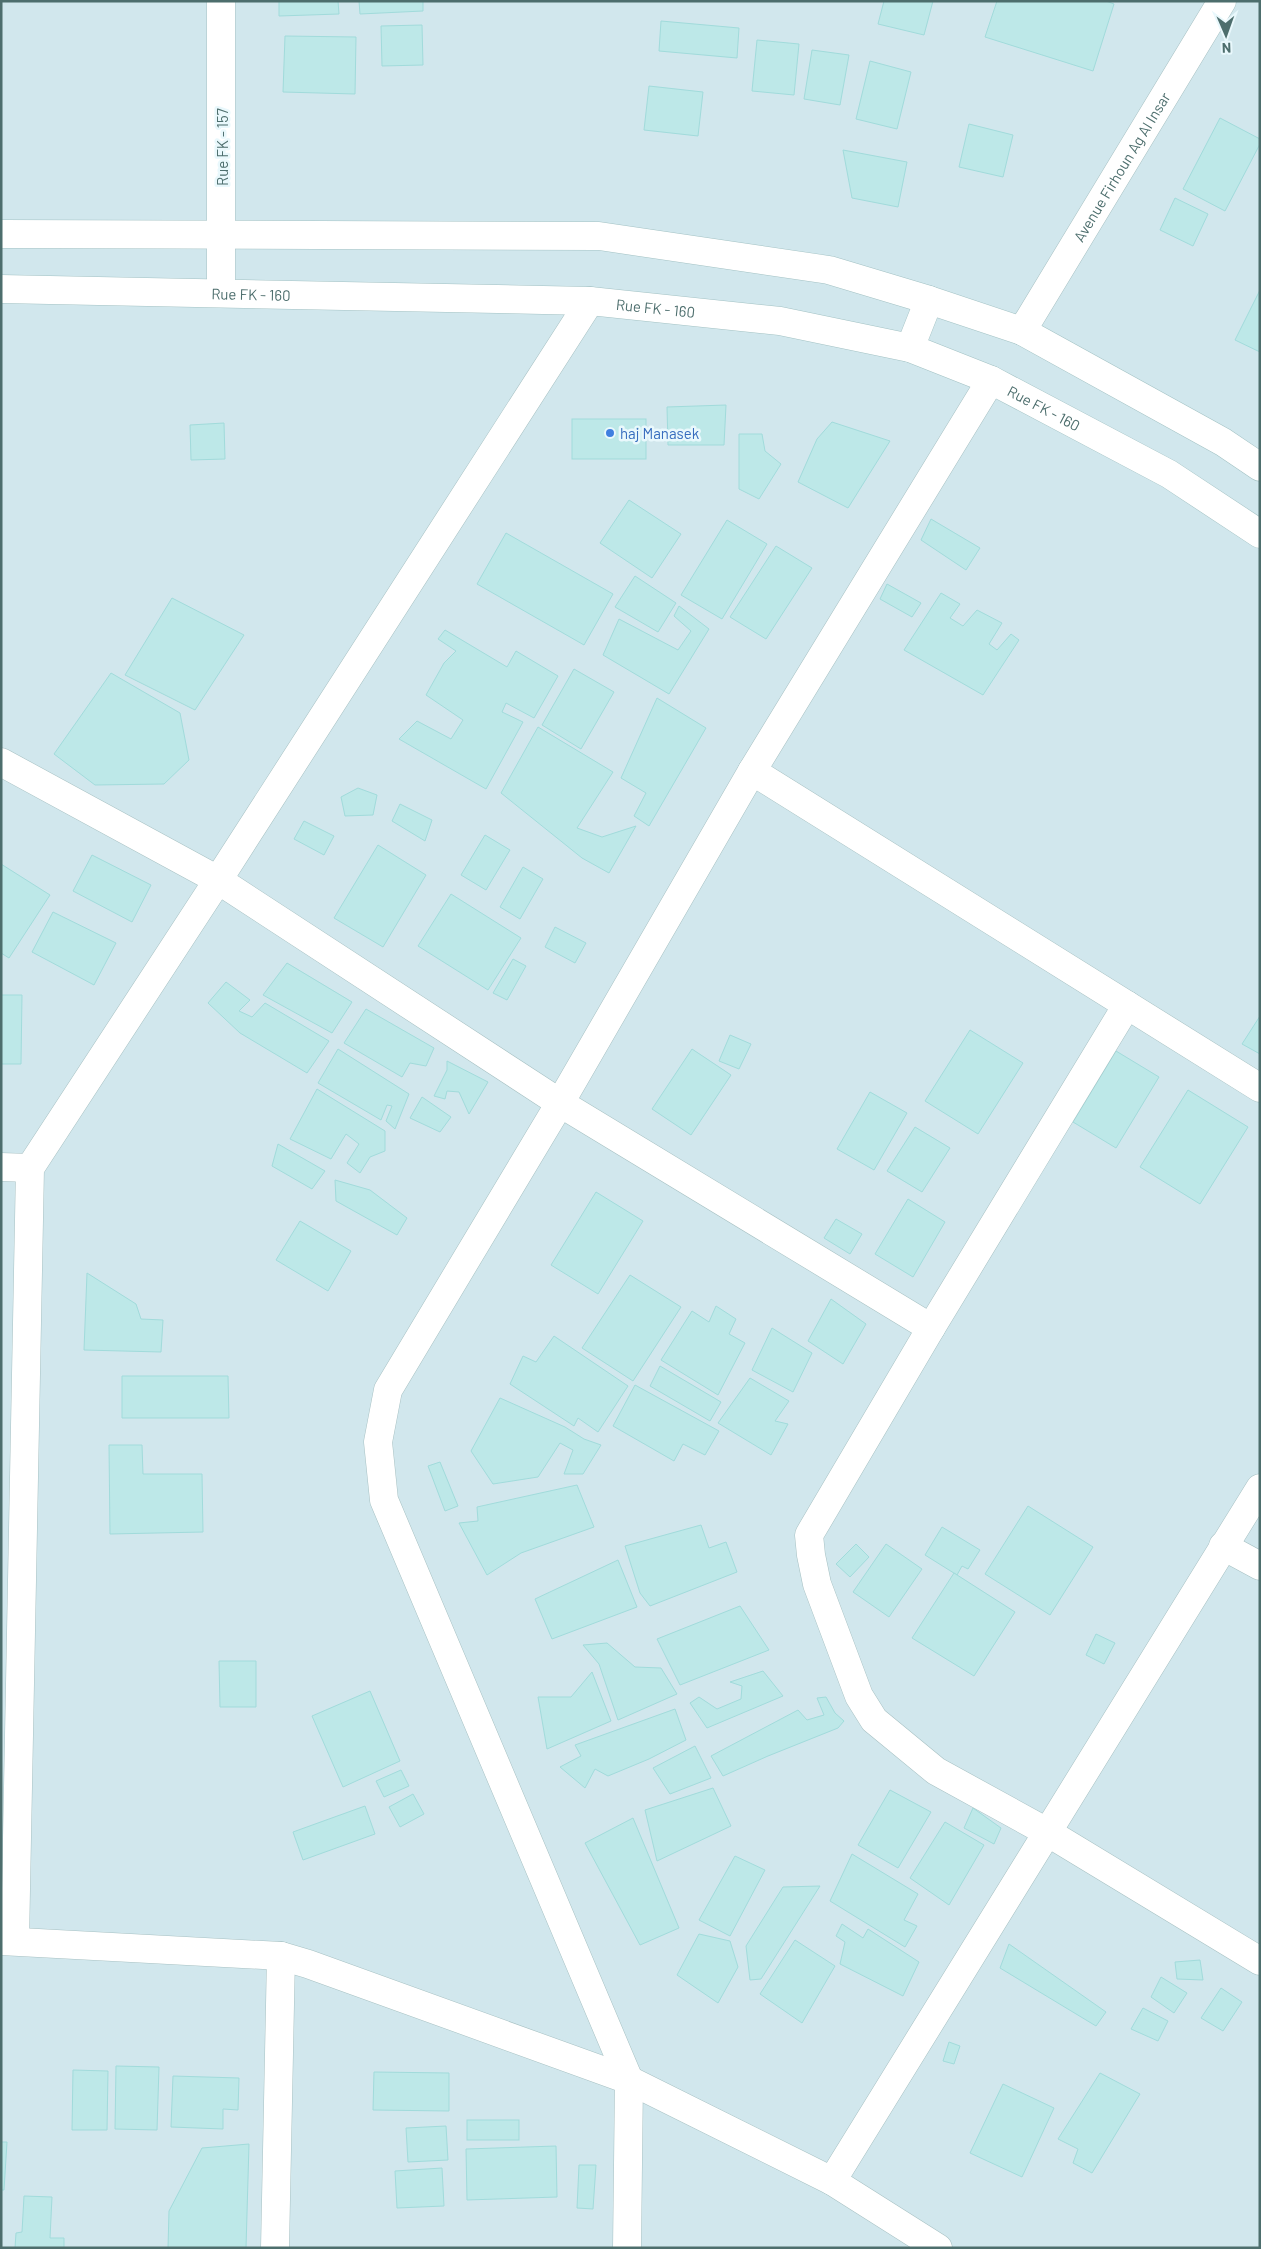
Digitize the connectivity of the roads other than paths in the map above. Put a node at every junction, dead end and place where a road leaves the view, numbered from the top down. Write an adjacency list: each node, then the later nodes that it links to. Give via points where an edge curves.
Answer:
1 (221, 1): 4 (street, Rue FK - 157)
2 (1222, 1): 9 (street, Avenue Firhoun Ag Al Insar)
3 (1, 234): 4 (street)
4 (222, 234): 6 (street, Rue FK - 157); 7 (street, via 599,236 829,270)
5 (1, 289): 6 (street, Rue FK - 160)
6 (221, 293): 8 (street, Rue FK - 160)
7 (929, 300): 9 (street); 10 (street)
8 (590, 301): 10 (street, Rue FK - 160, via 780,321); 16 (street)
9 (1022, 331): 12 (street, via 1223,442)
10 (910, 348): 11 (street, Rue FK - 160)
11 (991, 380): 13 (street, Rue FK - 160, via 1169,474); 15 (street)
12 (1260, 467)
13 (1260, 534)
14 (1, 762): 16 (street)
15 (752, 771): 17 (street); 19 (street)
16 (218, 880): 19 (street); 21 (street)
17 (1127, 1005): 18 (street); 22 (street)
18 (1260, 1088)
19 (560, 1103): 22 (street); 31 (street, via 388,1390 378,1442 384,1500)
20 (1, 1167): 21 (street)
21 (30, 1168): 24 (street)
22 (930, 1328): 27 (street, via 809,1535 817,1584 859,1696 874,1720 936,1771)
23 (1260, 1488): 25 (street)
24 (12, 1515): 28 (street)
25 (1223, 1546): 26 (street); 27 (street)
26 (1260, 1566)
27 (1047, 1832): 30 (street); 32 (street)
28 (8, 1941): 29 (street)
29 (281, 1956): 31 (street); 33 (street)
30 (1260, 1961)
31 (629, 2080): 32 (street); 34 (street)
32 (832, 2181): 35 (street)
33 (275, 2248)
34 (627, 2248)
35 (938, 2248)

